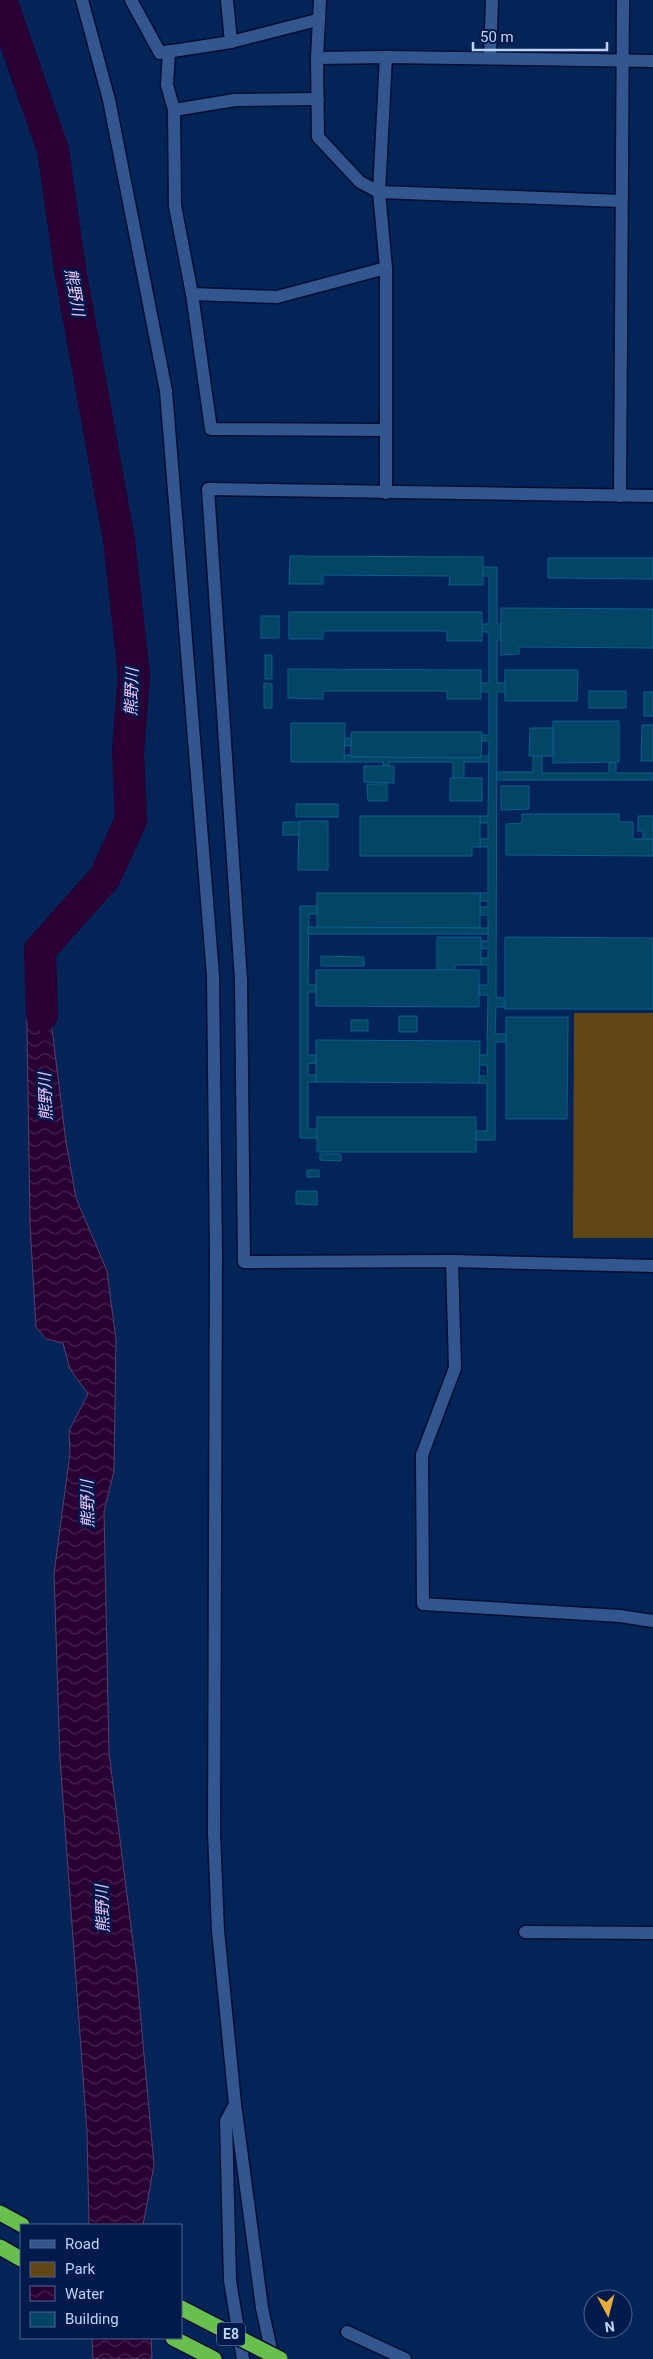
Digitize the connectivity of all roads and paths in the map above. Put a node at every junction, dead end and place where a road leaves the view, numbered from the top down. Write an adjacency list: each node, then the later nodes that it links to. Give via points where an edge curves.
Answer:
1 (82, 0): 30 (street, via 109,100 166,391 213,975 216,1254 214,1833 218,1930)
2 (131, 0): 9 (street, via 160,52)
3 (227, 0): 8 (street)
4 (320, 0): 7 (street)
5 (492, 0): 12 (street)
6 (623, 0): 13 (street)
7 (317, 20): 8 (street); 11 (street)
8 (231, 42): 9 (street)
9 (169, 51): 16 (street, via 167,84)
10 (386, 57): 11 (street); 12 (street); 17 (street)
11 (317, 58): 15 (street)
12 (490, 58): 13 (street)
13 (623, 59): 14 (street); 18 (street)
14 (653, 61)
15 (318, 99): 16 (street, via 235,100); 17 (street, via 318,137 360,182)
16 (174, 110): 20 (street, via 175,206)
17 (379, 192): 18 (street); 19 (street)
18 (621, 201): 23 (street)
19 (386, 268): 20 (street, via 277,297); 21 (street)
20 (192, 294): 21 (street, via 211,429)
21 (386, 430): 22 (street)
22 (386, 493): 23 (street); 25 (street, via 208,489 241,980 244,1262)
23 (620, 496): 24 (street)
24 (653, 496)
25 (452, 1262): 26 (street); 27 (street, via 455,1368 422,1456 422,1604 620,1616)
26 (653, 1266)
27 (653, 1622)
28 (525, 1932): 29 (street)
29 (653, 1933)
30 (235, 2104): 39 (street, via 226,2121 230,2280); 40 (street, via 262,2308)
31 (0, 2213): 32 (highway)
32 (20, 2224)
33 (0, 2247): 34 (highway)
34 (20, 2258)
35 (182, 2309): 41 (highway, E8, bridge)
36 (347, 2332): 42 (street)
37 (175, 2339): 38 (highway, E8)
38 (214, 2359)
39 (243, 2359)
40 (273, 2359)
41 (280, 2359)
42 (406, 2359)

